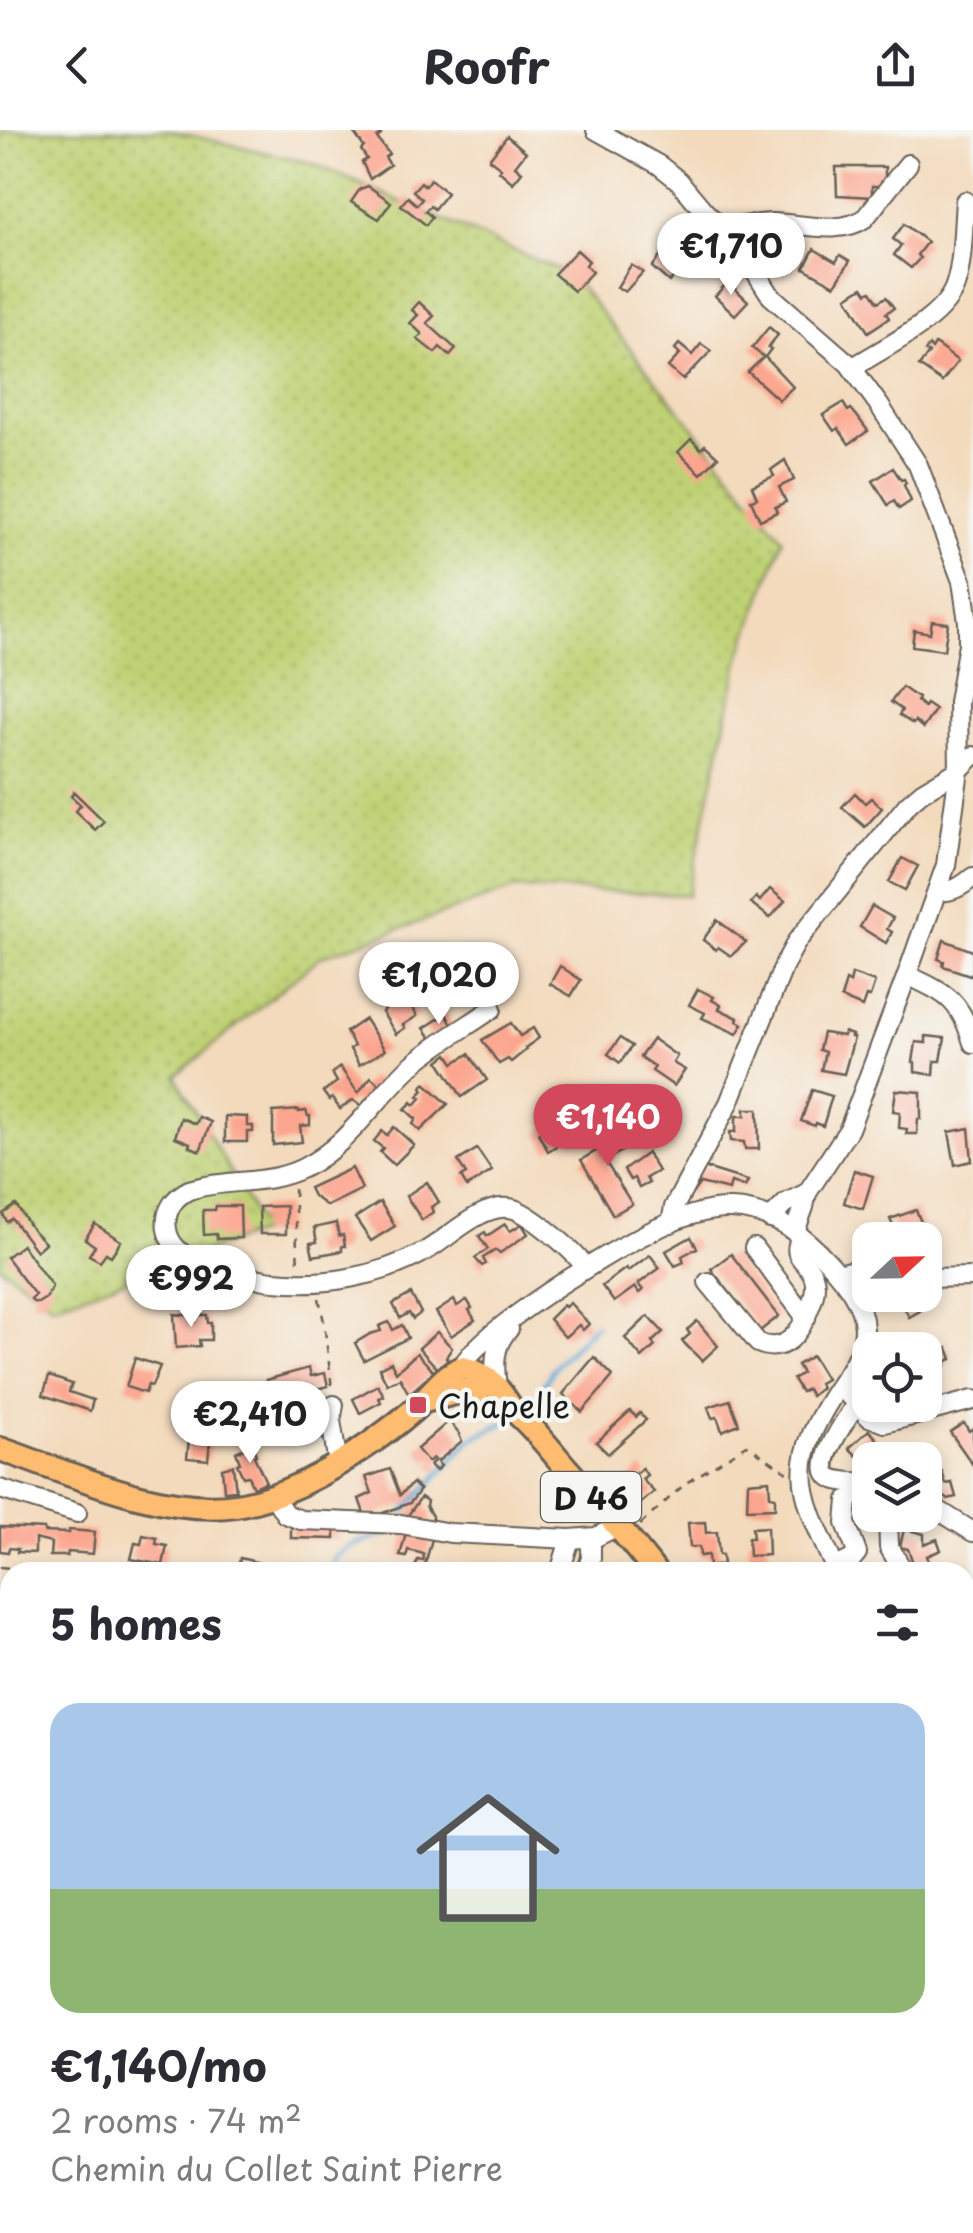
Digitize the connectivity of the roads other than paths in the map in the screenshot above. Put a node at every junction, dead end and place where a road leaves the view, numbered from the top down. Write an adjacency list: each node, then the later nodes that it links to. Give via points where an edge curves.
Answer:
1 (596, 130): 4 (street, via 672,175)
2 (908, 164): 4 (street, via 858,224)
3 (965, 200): 5 (street, via 958,276 946,303)
4 (723, 229): 5 (street, via 771,296)
5 (852, 368): 7 (street, via 918,465 962,581 969,634 958,702)
6 (973, 756): 7 (street)
7 (959, 770): 9 (street); 15 (street, via 908,804 797,942)
8 (973, 877): 9 (street, via 957,889)
9 (938, 891): 10 (street)
10 (906, 976): 12 (street, via 953,1001); 13 (street, via 849,1129)
11 (492, 1009): 18 (street, via 409,1068 355,1129 315,1161 269,1179 189,1190 170,1206 167,1230 175,1248 206,1266 269,1281 326,1281 412,1258 504,1207 529,1217)
12 (973, 1044)
13 (807, 1193): 14 (street); 16 (street)
14 (770, 1218): 15 (street, via 722,1209); 16 (street)
15 (671, 1224): 18 (street)
16 (798, 1234): 20 (street); 27 (street, via 797,1252 815,1282)
17 (754, 1248): 27 (street)
18 (586, 1268): 25 (street)
19 (852, 1271): 20 (street)
20 (839, 1274): 24 (street)
21 (973, 1277): 22 (street)
22 (942, 1278)
23 (708, 1282): 27 (street, via 767,1346 792,1339)
24 (852, 1292)
25 (534, 1304): 28 (street); 30 (street, via 465,1359)
26 (862, 1312): 29 (street, via 858,1354)
27 (806, 1318)
28 (500, 1338): 30 (street); 30 (street)
29 (840, 1386): 31 (street); 52 (street, via 808,1441 802,1478)
30 (487, 1388): 37 (main road, via 449,1374 428,1400); 44 (main road, D 46)
31 (852, 1400)
32 (973, 1400): 34 (street)
33 (334, 1406): 37 (street)
34 (942, 1408)
35 (852, 1411): 38 (street, via 824,1464 828,1475)
36 (0, 1448): 40 (main road, via 175,1503 233,1505)
37 (338, 1464): 40 (main road)
38 (852, 1481)
39 (0, 1488): 43 (street)
40 (273, 1494): 48 (street, via 296,1519)
41 (852, 1498): 53 (street, via 846,1523 858,1553)
42 (942, 1511): 46 (street)
43 (77, 1513)
44 (622, 1532): 47 (street); 51 (main road, D 46)
45 (889, 1532): 54 (street)
46 (973, 1532)
47 (591, 1538): 48 (street); 50 (street)
48 (570, 1539): 49 (street)
49 (563, 1562)
50 (590, 1562)
51 (646, 1562)
52 (833, 1562)
53 (848, 1562)
54 (898, 1562)

